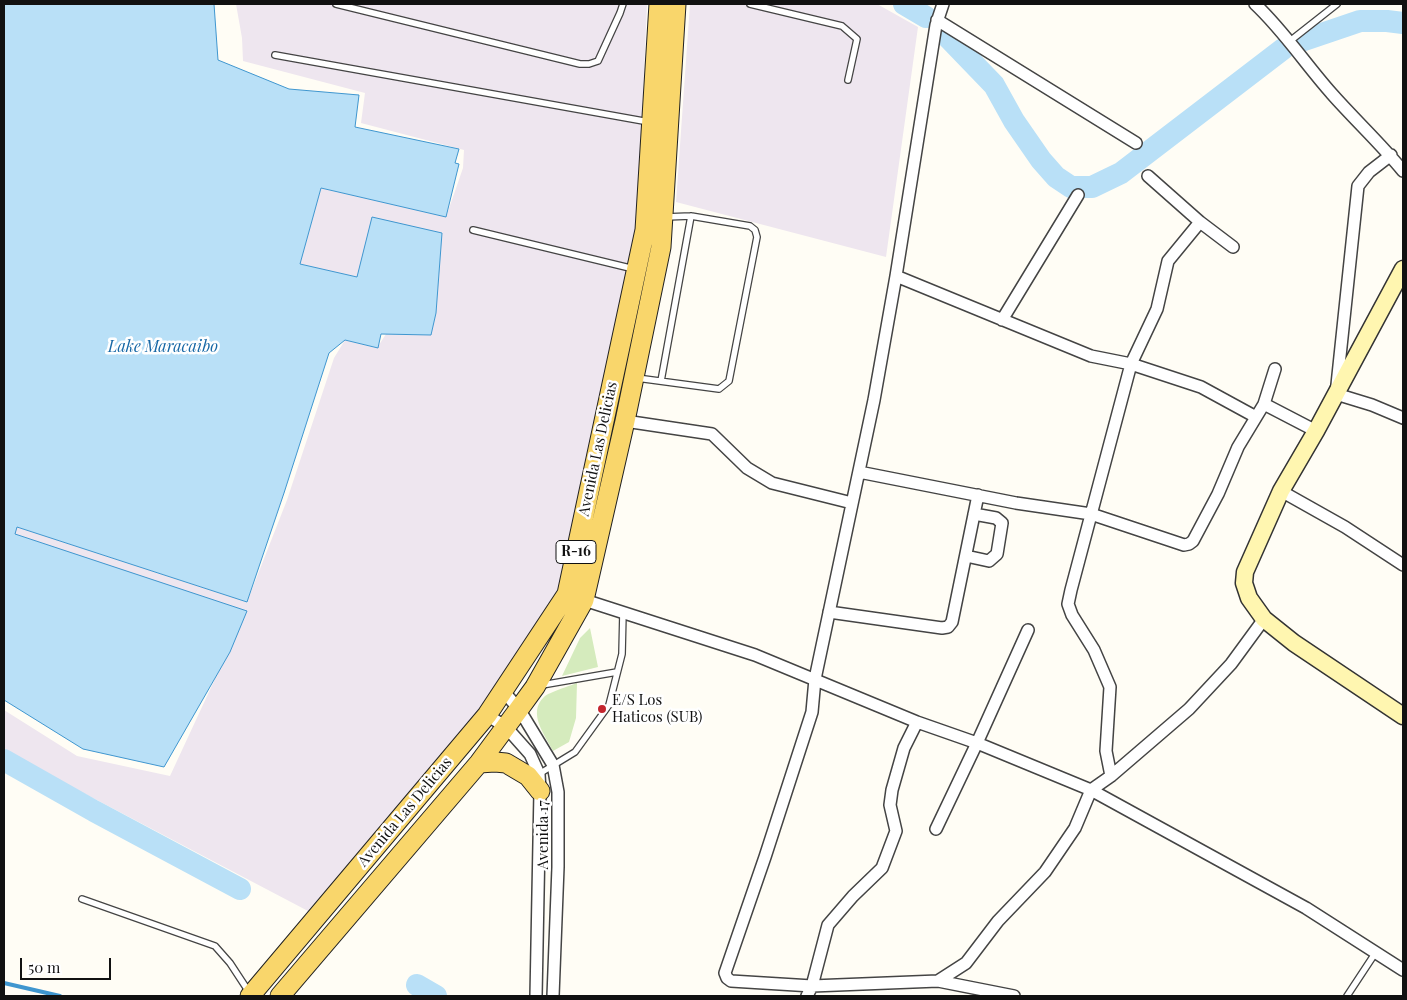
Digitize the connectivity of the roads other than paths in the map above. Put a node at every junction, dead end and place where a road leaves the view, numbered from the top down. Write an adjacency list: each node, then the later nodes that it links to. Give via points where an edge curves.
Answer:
1 (336, 4): 2 (lane, via 589,64 598,61)
2 (623, 4)
3 (659, 4): 13 (main road, Avenida Las Delicias / R-16)
4 (676, 4): 20 (main road, Avenida Las Delicias / R-16)
5 (750, 4): 12 (lane, via 842,26 852,33 857,39)
6 (943, 4): 9 (street)
7 (1255, 4): 10 (street)
8 (1337, 4): 10 (lane)
9 (937, 20): 14 (street); 26 (street)
10 (1290, 41): 15 (street, via 1332,94)
11 (275, 55): 13 (lane)
12 (848, 80)
13 (651, 122): 24 (main road, Avenida Las Delicias / R-16, via 645,230)
14 (1136, 143)
15 (1391, 155): 16 (street); 32 (street, via 1369,172 1358,186)
16 (1403, 170)
17 (1148, 176): 21 (street)
18 (1078, 195): 27 (street)
19 (691, 216): 20 (lane); 31 (lane); 31 (lane, via 750,226 757,237 729,381 719,388)
20 (663, 217): 30 (main road, Avenida Las Delicias / R-16, via 661,247)
21 (1200, 222): 23 (street); 28 (street, via 1168,261 1157,309)
22 (473, 230): 24 (lane)
23 (1232, 247)
24 (636, 270): 38 (main road, Avenida Las Delicias / R-16)
25 (1403, 270): 32 (street)
26 (896, 276): 27 (street); 40 (street)
27 (1002, 320): 28 (street, via 1091,356)
28 (1131, 364): 34 (street, via 1201,387); 45 (street)
29 (1275, 369): 33 (street)
30 (634, 377): 31 (lane); 36 (main road, Avenida Las Delicias / R-16)
31 (661, 381)
32 (1336, 394): 35 (street); 37 (street)
33 (1264, 404): 34 (street); 37 (street)
34 (1256, 417): 45 (street, via 1189,544)
35 (1403, 418)
36 (625, 421): 39 (main road, Avenida Las Delicias / R-16); 43 (street, via 712,434 747,468 772,483)
37 (1316, 430): 41 (street)
38 (600, 436): 39 (main road); 48 (main road, Avenida Las Delicias / R-16)
39 (620, 441): 48 (main road, Avenida Las Delicias / R-16)
40 (858, 472): 42 (street); 43 (street)
41 (1281, 491): 47 (street); 51 (street, via 1245,572 1244,583 1249,598)
42 (978, 495): 44 (street); 45 (street)
43 (852, 503): 50 (street)
44 (974, 514): 46 (street); 46 (street, via 996,518 1002,523 997,554 989,561)
45 (1091, 514): 65 (street, via 1068,604 1094,650 1110,688 1106,751)
46 (966, 556): 50 (street, via 952,622 948,627)
47 (1403, 565)
48 (576, 597): 49 (street); 55 (main road, Avenida Las Delicias / R-16); 56 (main road, Avenida Las Delicias / R-16)
49 (623, 612): 53 (lane, via 622,654); 54 (street, via 755,655)
50 (829, 612): 54 (street)
51 (1264, 619): 59 (street, via 1294,643); 65 (street, via 1231,664 1189,709)
52 (1028, 630): 62 (street)
53 (617, 672): 55 (lane); 64 (lane, via 609,705 575,752)
54 (815, 679): 60 (street); 73 (street, via 812,712 725,973 731,981)
55 (534, 687): 57 (main road, Avenida Las Delicias / R-16)
56 (503, 691): 57 (street, Avenida 17); 58 (main road, Avenida Las Delicias / R-16)
57 (519, 709): 61 (main road, Avenida Las Delicias / R-16); 64 (street, Avenida 17)
58 (487, 715): 61 (street, Avenida 17); 74 (main road, Avenida Las Delicias / R-16)
59 (1403, 716)
60 (917, 722): 62 (street); 73 (street, via 904,748 892,790 890,805 896,831 882,868 828,925)
61 (506, 727): 63 (main road, Avenida Las Delicias / R-16); 66 (street, Avenida 17, via 530,754)
62 (977, 744): 67 (street); 68 (street)
63 (479, 763): 66 (main road, via 506,763); 75 (main road, Avenida Las Delicias / R-16)
64 (553, 765): 66 (lane); 77 (street, Avenida 17, via 558,792 558,867)
65 (1111, 776): 67 (street)
66 (540, 783): 76 (street, Avenida 17)
67 (1091, 790): 70 (street, via 1306,908); 72 (street, via 1074,828 1045,872 998,921 966,963)
68 (936, 829)
69 (82, 899): 74 (lane, via 214,946 230,963)
70 (1376, 952): 71 (street); 79 (lane)
71 (1403, 970)
72 (938, 981): 73 (street); 78 (street)
73 (809, 991)
74 (251, 996)
75 (280, 996)
76 (536, 996)
77 (553, 996)
78 (1014, 996)
79 (1347, 996)

